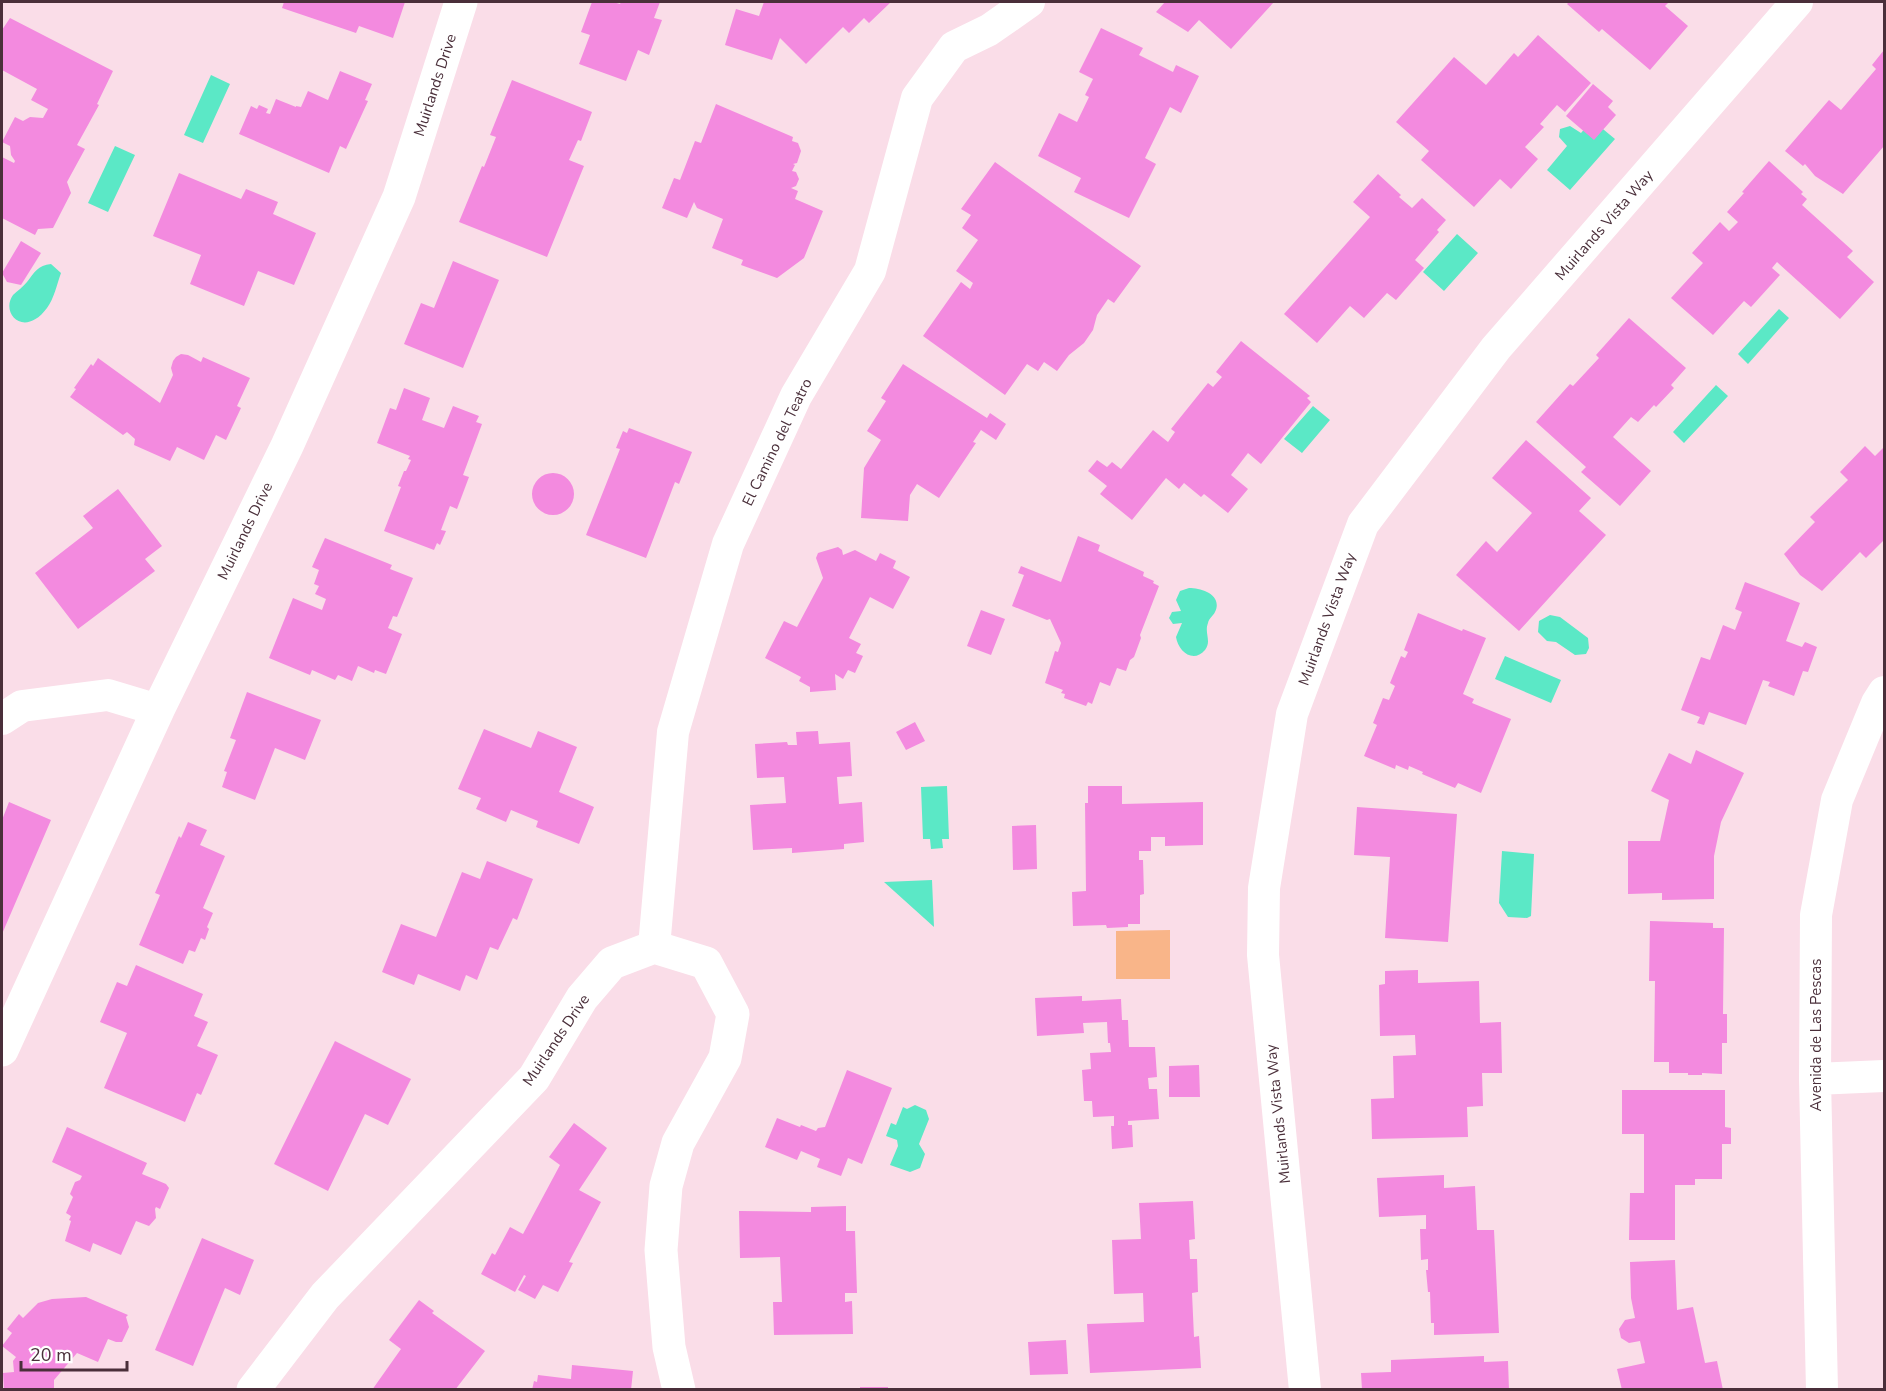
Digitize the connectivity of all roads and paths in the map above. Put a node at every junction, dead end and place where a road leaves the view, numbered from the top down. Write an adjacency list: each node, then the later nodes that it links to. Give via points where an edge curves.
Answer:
1 (461, 2): 5 (street, Muirlands Drive, via 399,197 287,446)
2 (1029, 2): 7 (street, El Camino del Teatro, via 989,30 954,47 917,98 870,271 796,396 728,543 673,732)
3 (1797, 2): 13 (street, Muirlands Vista Way, via 1496,348 1363,524 1292,714 1264,888 1263,955)
4 (1884, 692): 10 (street, Avenida de Las Pescas, via 1838,800 1816,915)
5 (158, 710): 6 (street, via 108,695 22,706); 8 (street, Muirlands Drive)
6 (2, 719)
7 (654, 947): 11 (street, Muirlands Drive, via 612,963 582,998 534,1078 326,1296); 12 (street, via 706,963 733,1014 725,1058 678,1143 666,1186 661,1250 669,1347)
8 (2, 1050)
9 (1884, 1076): 10 (street)
10 (1815, 1079): 14 (street, Avenida de Las Pescas)
11 (253, 1389)
12 (679, 1389)
13 (1305, 1389)
14 (1822, 1389)

